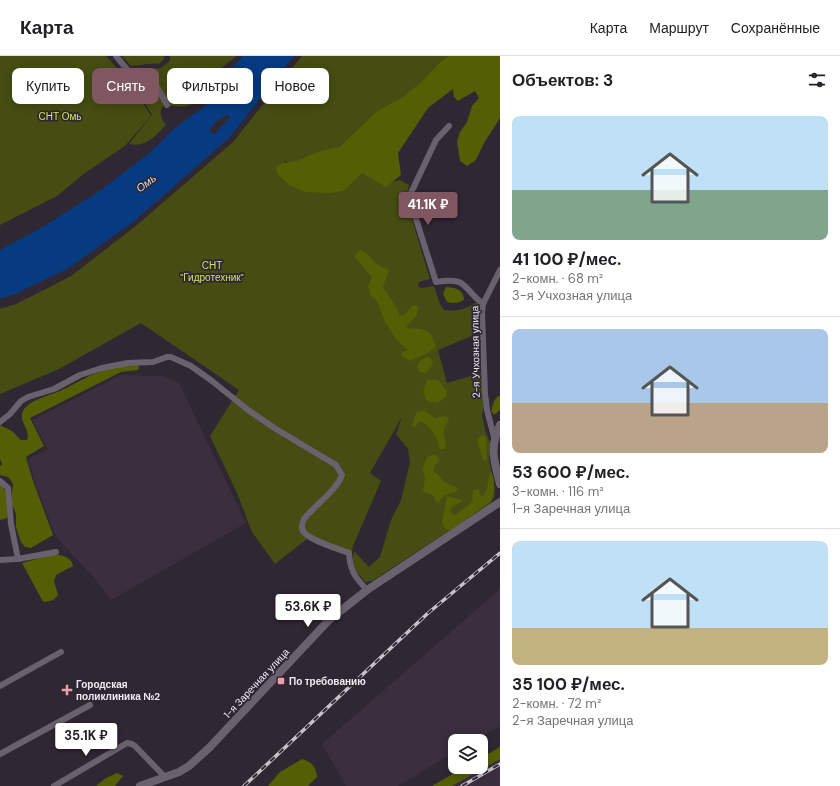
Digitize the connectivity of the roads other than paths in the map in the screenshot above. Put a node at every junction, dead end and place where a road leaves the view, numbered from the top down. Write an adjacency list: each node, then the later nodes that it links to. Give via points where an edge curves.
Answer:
1 (116, 56): 2 (street, via 130,73 145,72)
2 (167, 105)
3 (449, 126): 5 (street, via 436,140 410,200 436,282 449,280 463,283 474,298)
4 (500, 270): 5 (street, 2-я Учхозная улица)
5 (483, 304): 8 (street, 2-я Учхозная улица, via 485,393)
6 (0, 422): 15 (street, via 21,401 54,389 80,375 128,363 176,358 212,381 248,410 336,465 342,475 340,479 304,519 303,529 311,538 349,553 353,574)
7 (500, 425): 8 (street)
8 (494, 437): 10 (street, via 493,457)
9 (0, 481): 13 (street, via 8,488 11,524)
10 (500, 484)
11 (500, 502): 15 (street, 1-я Заречная улица)
12 (56, 552): 13 (street)
13 (18, 559): 14 (street)
14 (0, 560)
15 (367, 590): 20 (street, 1-я Заречная улица, via 329,620 198,759 179,772)
16 (61, 652): 17 (street)
17 (0, 686)
18 (90, 705): 19 (street)
19 (0, 754)
20 (165, 777): 21 (street, via 136,746 127,743); 22 (street, 1-я Заречная улица)
21 (54, 786)
22 (140, 786)

